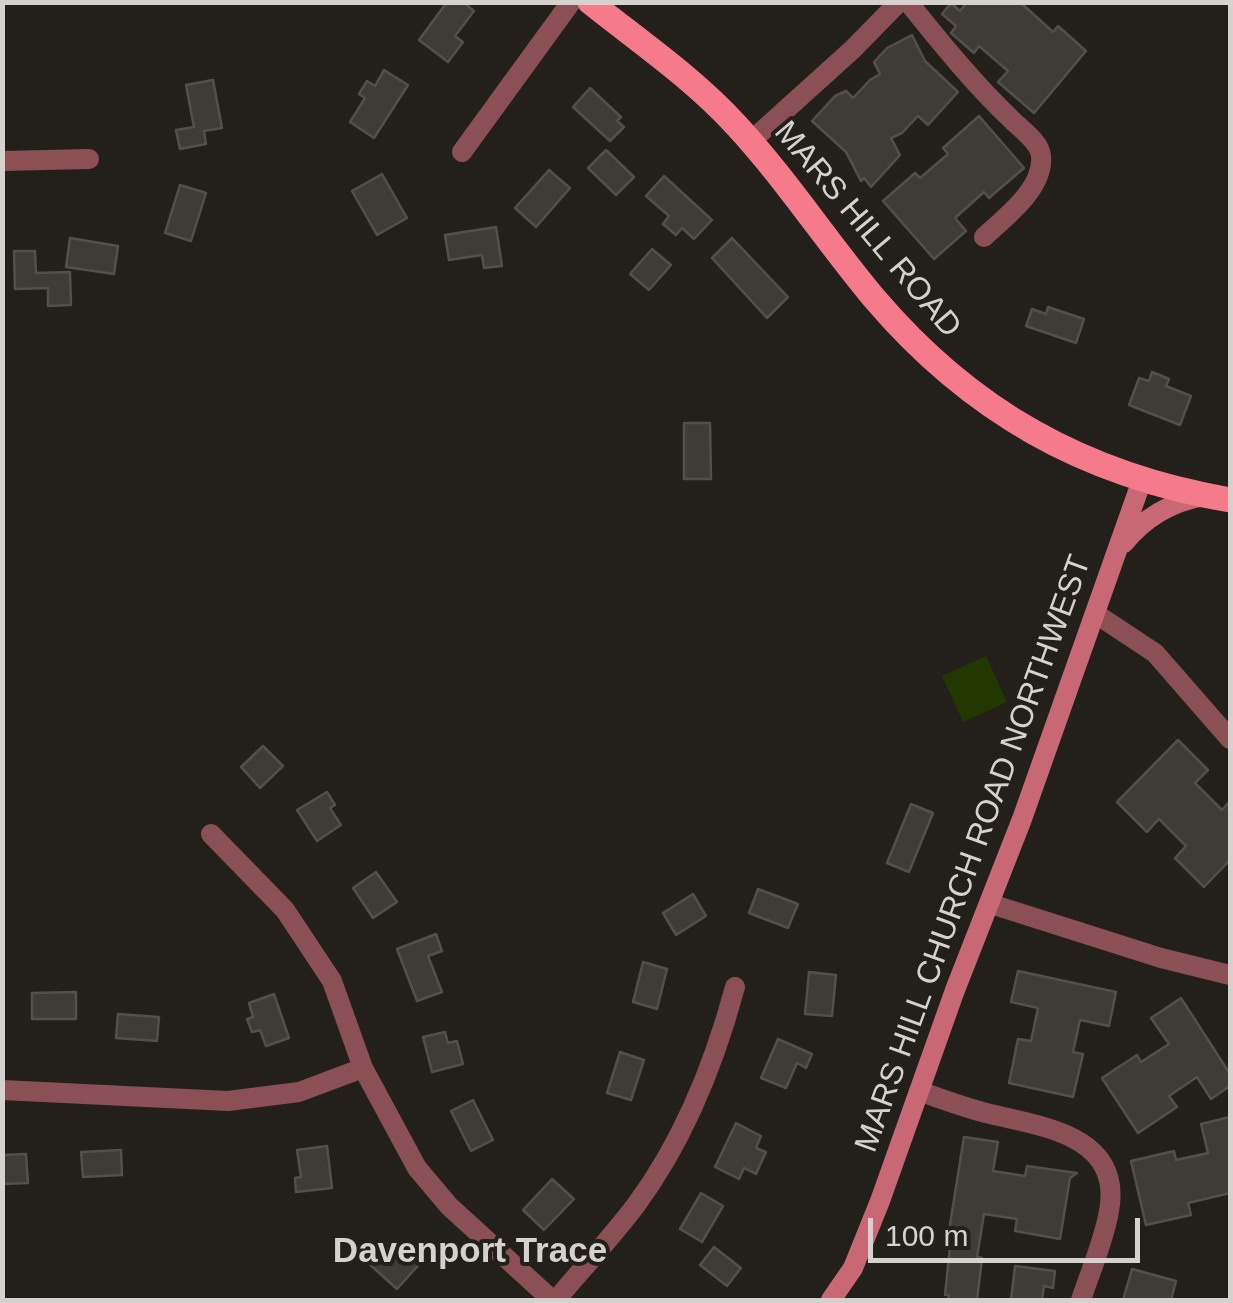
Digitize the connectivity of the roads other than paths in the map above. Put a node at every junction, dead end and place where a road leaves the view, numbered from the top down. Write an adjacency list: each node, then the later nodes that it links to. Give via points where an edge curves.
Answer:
1 (571, 2): 6 (street)
2 (590, 2): 5 (main road, MARS HILL ROAD, via 696,85)
3 (899, 2): 5 (street)
4 (908, 2): 9 (street, via 1042,157 1023,201)
5 (750, 142): 10 (main road, MARS HILL ROAD, via 873,297 950,376 1032,434)
6 (462, 152)
7 (90, 159): 8 (street)
8 (2, 160)
9 (984, 237)
10 (1142, 480): 11 (main road, MARS HILL ROAD); 12 (street, MARS HILL CHURCH ROAD NORTHWEST)
11 (1219, 498): 12 (street, via 1178,503 1150,517)
12 (1116, 553): 13 (street, MARS HILL CHURCH ROAD NORTHWEST)
13 (1096, 614): 14 (street, via 1156,654); 16 (street, MARS HILL CHURCH ROAD NORTHWEST)
14 (1230, 738)
15 (211, 834): 19 (street, via 285,910 332,981)
16 (991, 904): 17 (street); 21 (street, MARS HILL CHURCH ROAD NORTHWEST)
17 (1230, 974)
18 (735, 988): 22 (street, via 719,1048 682,1131 637,1204)
19 (363, 1068): 20 (street, via 299,1092 228,1101); 22 (street, via 417,1168 449,1206)
20 (2, 1090)
21 (919, 1091): 23 (street, MARS HILL CHURCH ROAD NORTHWEST, via 853,1268); 24 (street, via 1056,1130 1098,1155 1110,1208)
22 (554, 1300)
23 (831, 1300)
24 (1081, 1300)

